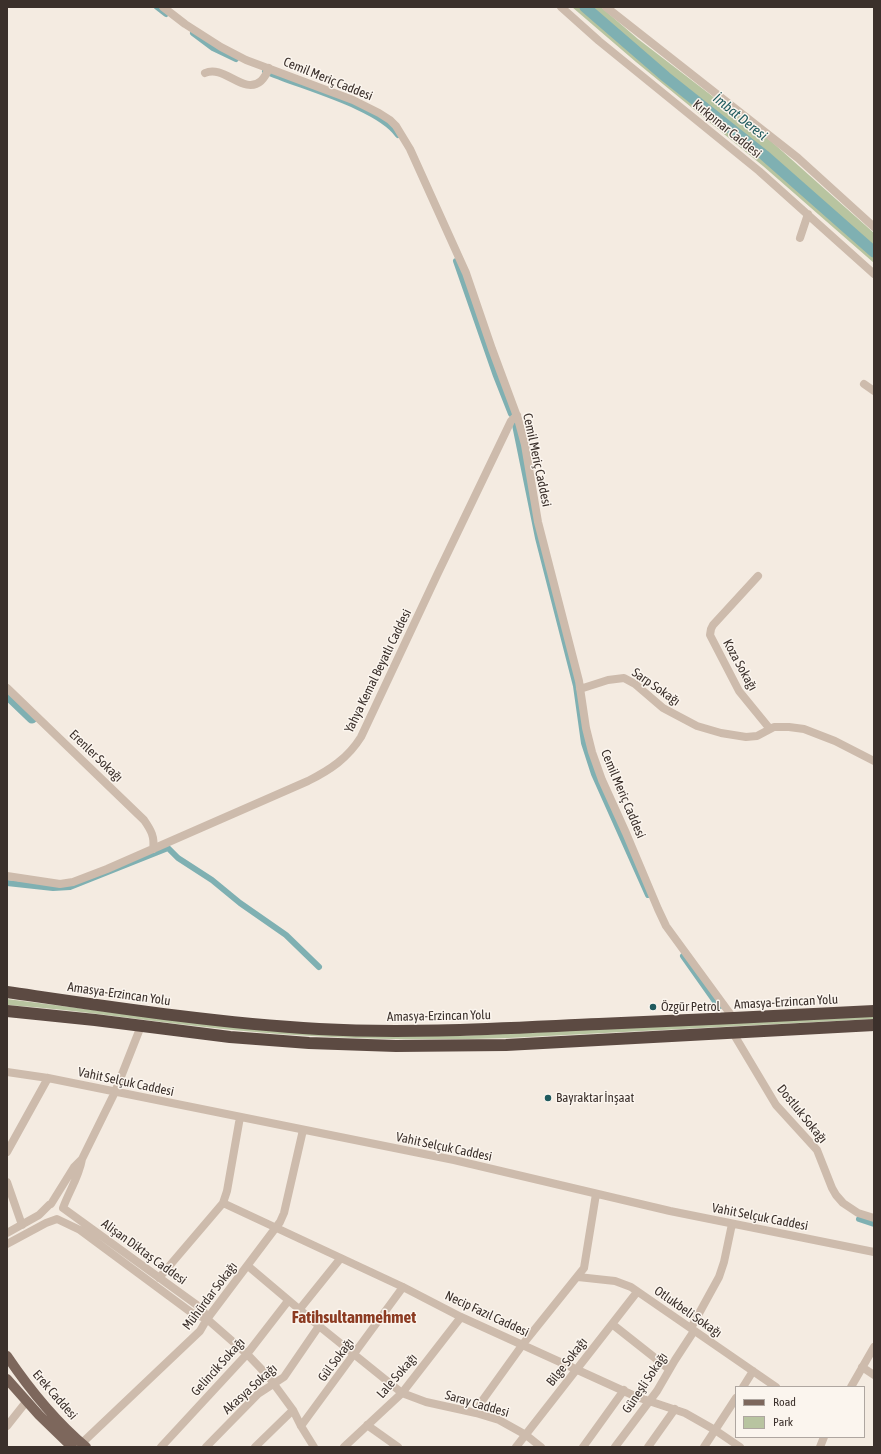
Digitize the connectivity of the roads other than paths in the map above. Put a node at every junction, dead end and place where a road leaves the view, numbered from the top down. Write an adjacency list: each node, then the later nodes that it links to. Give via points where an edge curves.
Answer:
1 (163, 7): 4 (street, Cemil Meriç Caddesi, via 221,47)
2 (561, 7): 6 (street, Kırkpınar Caddesi)
3 (606, 7): 7 (street, Kırkpınar Caddesi, via 798,158)
4 (269, 68): 5 (street, via 260,82 248,85 219,72); 12 (street, Cemil Meriç Caddesi, via 354,100 390,120 401,132 466,272)
5 (205, 73)
6 (808, 214): 8 (street); 9 (street, Kırkpınar Caddesi)
7 (874, 227)
8 (800, 238)
9 (874, 274)
10 (864, 384): 11 (street)
11 (874, 390)
12 (517, 415): 15 (street, Cemil Meriç Caddesi, via 541,535); 18 (street, Yahya Kemal Beyatlı Caddesi, via 511,421 372,716 350,752 333,768 308,782)
13 (758, 576): 16 (street, Koza Sokağı, via 713,625 710,635 739,691)
14 (7, 688): 18 (street, Erenler Sokağı, via 144,820 153,835)
15 (580, 689): 16 (street, Sarp Sokağı, via 624,678 663,708 697,726 746,737 757,736); 23 (street, Cemil Meriç Caddesi, via 588,740 596,766 658,909 678,942)
16 (770, 728): 17 (street, Sarp Sokağı, via 788,727 812,732)
17 (874, 761)
18 (153, 849): 19 (street, Yahya Kemal Beyatlı Caddesi, via 67,883)
19 (7, 876)
20 (7, 992): 23 (highway, Amasya-Erzincan Yolu, via 182,1017 320,1029 473,1030)
21 (874, 1011): 23 (highway, Amasya-Erzincan Yolu)
22 (7, 1012): 25 (highway)
23 (734, 1019)
24 (874, 1025): 26 (highway)
25 (141, 1026): 26 (highway, via 254,1039 411,1046 506,1045); 29 (street)
26 (733, 1032): 39 (street, Dostluk Sokağı, via 776,1105 817,1150 836,1195 858,1213)
27 (7, 1072): 28 (street, Vahit Selçuk Caddesi)
28 (48, 1078): 29 (street, Vahit Selçuk Caddesi); 32 (street)
29 (115, 1092): 30 (street, Vahit Selçuk Caddesi); 33 (street)
30 (240, 1117): 31 (street, Vahit Selçuk Caddesi); 36 (street)
31 (303, 1130): 35 (street, Vahit Selçuk Caddesi, via 454,1160); 43 (street, Mühürdar Sokağı, via 284,1213)
32 (7, 1152)
33 (82, 1159): 37 (street); 38 (street, via 79,1173)
34 (7, 1182): 42 (street)
35 (596, 1194): 41 (street, Vahit Selçuk Caddesi); 49 (street, via 586,1261)
36 (223, 1203): 43 (street, Necip Fazıl Caddesi); 50 (street)
37 (50, 1205): 38 (street, via 56,1203); 40 (street, via 48,1215); 42 (street)
38 (63, 1208): 40 (street, via 63,1213); 50 (street, Alişan Diktaş Caddesi)
39 (874, 1218)
40 (57, 1219): 45 (street); 56 (street, Alişan Diktaş Caddesi, via 80,1230 192,1313)
41 (732, 1224): 46 (street, Vahit Selçuk Caddesi); 59 (street, Güneşli Sokağı, via 719,1277)
42 (22, 1225): 44 (street)
43 (276, 1228): 47 (street, Necip Fazıl Caddesi); 48 (street, Mühürdar Sokağı)
44 (7, 1233)
45 (7, 1244)
46 (874, 1252)
47 (340, 1259): 51 (street, Necip Fazıl Caddesi); 54 (street)
48 (248, 1266): 53 (street, Saray Caddesi); 56 (street, Mühürdar Sokağı)
49 (578, 1277): 52 (street, Otlukbeli Sokağı, via 621,1283); 60 (street)
50 (159, 1278): 56 (street, Alişan Diktaş Caddesi, via 201,1308)
51 (403, 1287): 55 (street, Necip Fazıl Caddesi); 63 (street, Gül Sokağı)
52 (637, 1292): 57 (street, Bilge Sokağı); 59 (street, Otlukbeli Sokağı)
53 (288, 1300): 54 (street, Saray Caddesi); 62 (street, Gelincik Sokağı)
54 (299, 1310): 58 (street, Saray Caddesi)
55 (461, 1317): 60 (street, Necip Fazıl Caddesi); 76 (street, Lale Sokağı)
56 (207, 1319): 62 (street, Alişan Diktaş Caddesi); 88 (street, Mühürdar Sokağı, via 196,1336)
57 (612, 1324): 66 (street, Bilge Sokağı); 67 (street)
58 (319, 1326): 63 (street, Saray Caddesi); 71 (street, Akasya Sokağı, via 284,1377)
59 (692, 1330): 67 (street, Güneşli Sokağı); 68 (street, Otlukbeli Sokağı)
60 (523, 1344): 66 (street, Necip Fazıl Caddesi); 82 (street)
61 (874, 1347): 65 (street)
62 (247, 1354): 71 (street, Alişan Diktaş Caddesi); 89 (street, Gelincik Sokağı)
63 (354, 1355): 76 (street, Saray Caddesi); 85 (street, Gül Sokağı)
64 (7, 1356): 88 (main road, Erek Caddesi, via 38,1399)
65 (862, 1368): 69 (street); 74 (street)
66 (577, 1369): 75 (street, Necip Fazıl Caddesi); 87 (street, Bilge Sokağı)
67 (669, 1369): 78 (street, Güneşli Sokağı)
68 (753, 1371): 72 (street); 73 (street, Otlukbeli Sokağı)
69 (874, 1375)
70 (7, 1379): 79 (main road, Erek Caddesi)
71 (274, 1383): 81 (street, Alişan Diktaş Caddesi); 90 (street, Akasya Sokağı, via 258,1394)
72 (744, 1386)
73 (775, 1386)
74 (852, 1386)
75 (624, 1390): 78 (street, Necip Fazıl Caddesi); 97 (street)
76 (402, 1393): 82 (street, Saray Caddesi, via 426,1402); 83 (street, Lale Sokağı)
77 (735, 1400): 86 (street)
78 (650, 1401): 80 (street, Necip Fazıl Caddesi); 98 (street, Güneşli Sokağı)
79 (26, 1402): 84 (street); 88 (main road, Erek Caddesi)
80 (675, 1409): 86 (street, Necip Fazıl Caddesi); 99 (street)
81 (293, 1410): 85 (street, Alişan Diktaş Caddesi); 91 (street)
82 (476, 1413): 87 (street, Saray Caddesi, via 500,1420)
83 (367, 1425): 93 (street, Lale Sokağı); 94 (street)
84 (7, 1426)
85 (301, 1426): 92 (street, Alişan Diktaş Caddesi)
86 (715, 1430): 100 (street); 101 (street, Necip Fazıl Caddesi)
87 (526, 1435): 95 (street, Bilge Sokağı); 96 (street, Saray Caddesi)
88 (80, 1446)
89 (161, 1447)
90 (206, 1447)
91 (255, 1447)
92 (314, 1447)
93 (344, 1447)
94 (398, 1447)
95 (516, 1447)
96 (541, 1447)
97 (583, 1447)
98 (615, 1447)
99 (648, 1447)
100 (704, 1447)
101 (740, 1447)

